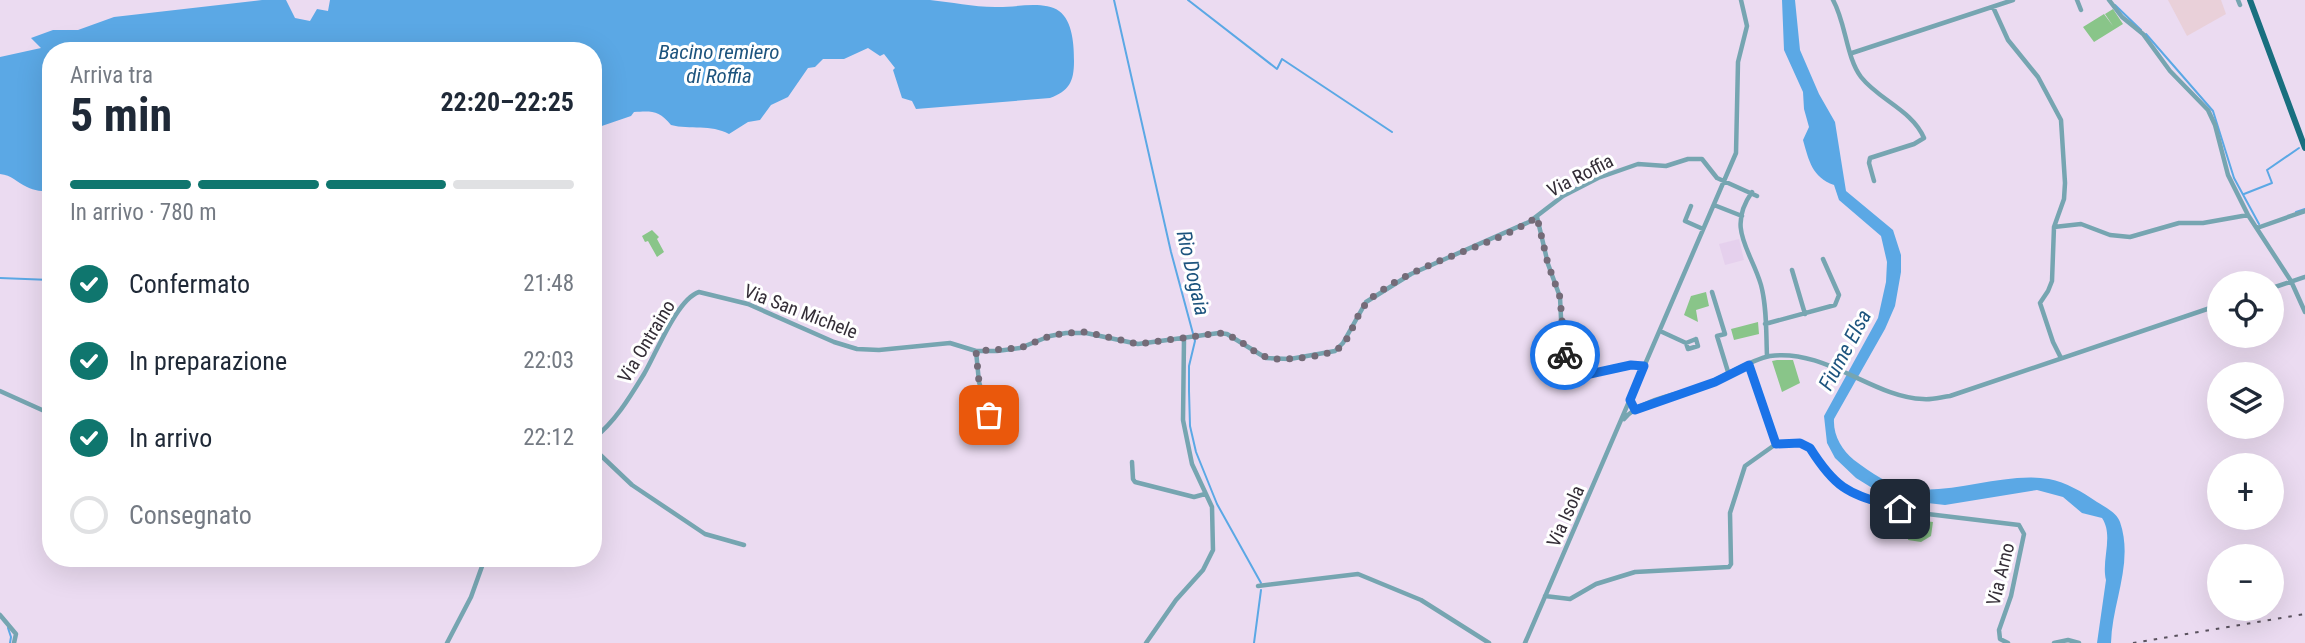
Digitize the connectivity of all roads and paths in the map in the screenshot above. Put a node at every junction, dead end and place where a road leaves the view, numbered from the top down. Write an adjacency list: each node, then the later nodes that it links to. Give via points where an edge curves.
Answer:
1 (1741, 0): 12 (street, Via Isola, via 1747,21 1738,62 1737,146)
2 (1833, 0): 9 (street)
3 (2013, 0): 7 (street)
4 (2077, 0): 8 (street)
5 (2109, 0): 16 (street, via 2208,110 2228,175)
6 (2250, 0): 10 (main road)
7 (1993, 7): 9 (street); 19 (street, via 2008,40 2038,77 2061,120 2064,199)
8 (2081, 9)
9 (1852, 53): 11 (street, via 1863,79 1915,122 1924,138 1870,158)
10 (2305, 148)
11 (1874, 181)
12 (1724, 183): 13 (street, Via Isola); 17 (street, via 1754,194); 18 (street, Via Roffia, via 1702,159 1666,166 1638,164 1563,196)
13 (1714, 205): 17 (street); 21 (street, Via Isola)
14 (1691, 206): 21 (street, via 1685,220)
15 (2305, 211): 20 (street)
16 (2248, 215): 19 (street, via 2179,223 2130,237 2081,224); 20 (street)
17 (1742, 216): 32 (street, via 1742,242 1760,283)
18 (1537, 217): 34 (street, Via Roffia, via 1374,295 1335,351 1278,360 1259,355 1227,334); 40 (street, via 1560,297 1569,374 1582,377)
19 (2054, 227): 38 (street, via 2052,281 2040,303)
20 (2257, 228): 25 (street)
21 (1703, 229): 33 (street, Via Isola)
22 (1823, 259): 31 (street, via 1839,301)
23 (1791, 270): 31 (street)
24 (2305, 277): 25 (street)
25 (2291, 281): 26 (street); 30 (street)
26 (2284, 284)
27 (699, 292): 36 (street, Via San Michele, via 748,304 857,349 950,343); 49 (street, Via Ontraino, via 681,307 617,416)
28 (1712, 292): 41 (street, via 1725,334 1717,336)
29 (2207, 309): 38 (street)
30 (2305, 312)
31 (1805, 314): 32 (street)
32 (1765, 324): 37 (street)
33 (1660, 331): 35 (street); 40 (street, Via Isola)
34 (1188, 338): 36 (street, Via San Michele, via 1138,344 1086,332 1066,333 1020,348); 53 (street, via 1183,420 1189,453)
35 (1686, 343)
36 (976, 351): 47 (street)
37 (1767, 356): 38 (street, via 1796,356 1923,399 1950,396); 39 (street)
38 (2061, 358)
39 (1749, 365): 41 (street); 50 (street)
40 (1644, 366): 43 (street, Via Isola)
41 (1729, 375): 45 (street)
42 (0, 391): 46 (street)
43 (1633, 393): 44 (street, Via Isola); 45 (street)
44 (1630, 400): 45 (street); 48 (street, Via Isola)
45 (1637, 408): 48 (street)
46 (42, 410)
47 (989, 415)
48 (1619, 428): 57 (street, Via Isola)
49 (602, 430)
50 (1776, 444): 57 (street, via 1745,466 1730,513 1733,558 1729,566 1635,572 1596,584 1570,599); 64 (street, Via Arno, via 1804,444 1839,486 1851,493 1900,509 2019,525 2024,534 1999,635)
51 (602, 457): 54 (street, via 632,485 705,534)
52 (1132, 462): 53 (street, via 1135,482 1194,497)
53 (1205, 494): 61 (street, via 1212,507 1210,559)
54 (744, 545)
55 (482, 567): 60 (street)
56 (1258, 586): 62 (street, via 1358,574 1421,600)
57 (1545, 596): 63 (street, Via Isola)
58 (0, 615): 59 (street, via 16,634)
59 (14, 643)
60 (447, 643)
61 (1146, 643)
62 (1489, 643)
63 (1525, 643)
64 (2008, 643)
65 (2054, 643): 66 (street)
66 (2078, 643)

